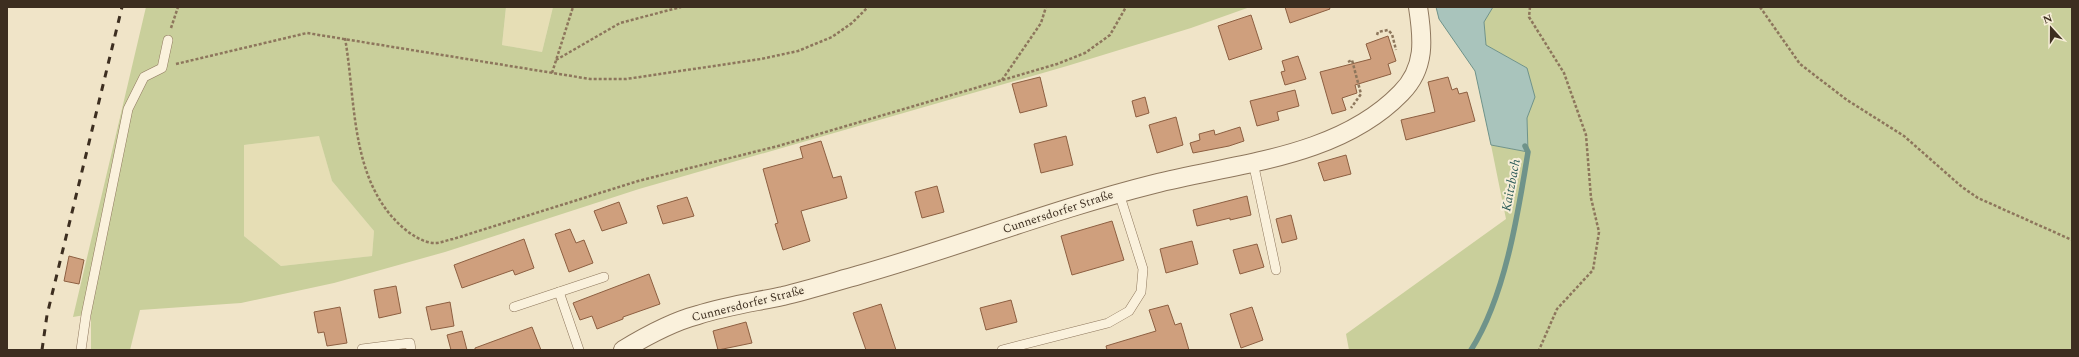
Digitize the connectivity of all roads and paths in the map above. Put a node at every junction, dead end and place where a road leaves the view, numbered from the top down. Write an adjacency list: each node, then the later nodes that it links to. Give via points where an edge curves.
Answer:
1 (178, 7): 12 (path)
2 (573, 7): 14 (path)
3 (681, 7): 14 (path, via 620,23)
4 (868, 7): 17 (path, via 832,37 798,51 761,59 626,80 590,79)
5 (1046, 7): 18 (path, via 1041,23)
6 (1126, 7): 18 (path, via 1110,35 1085,53)
7 (1418, 7): 20 (street, Cunnersdorfer Straße, via 1423,38 1420,58 1412,80 1400,95 1353,128 1315,145)
8 (1530, 7): 33 (path, via 1529,17 1564,73 1586,135 1591,198 1599,232 1593,270 1557,309)
9 (1760, 7): 22 (path, via 1800,64 1847,100 1904,136 1962,187 1978,198)
10 (1377, 35): 13 (path, via 1378,32 1388,30 1392,34)
11 (345, 38): 16 (path, via 307,33); 17 (path); 18 (path, via 358,141 366,172 374,190 394,219 410,234 434,243 453,240 638,181 778,146)
12 (168, 40): 16 (lane)
13 (1396, 50)
14 (556, 60): 17 (path)
15 (1348, 62): 19 (path, via 1352,60 1361,94)
16 (162, 68): 28 (lane, via 144,77 128,110)
17 (552, 73)
18 (1002, 80)
19 (1347, 113)
20 (1253, 162): 21 (street, Cunnersdorfer Straße); 23 (lane)
21 (1120, 193): 31 (street, Cunnersdorfer Straße, via 861,275 784,296 697,315 666,327); 32 (lane, via 1143,269 1142,292 1129,311 1108,323)
22 (2072, 240)
23 (1276, 270)
24 (604, 277): 25 (lane)
25 (559, 292): 26 (lane); 30 (lane)
26 (514, 307)
27 (362, 349): 29 (lane, via 410,343)
28 (81, 350)
29 (411, 350)
30 (579, 350)
31 (623, 350)
32 (1002, 350)
33 (1539, 350)

